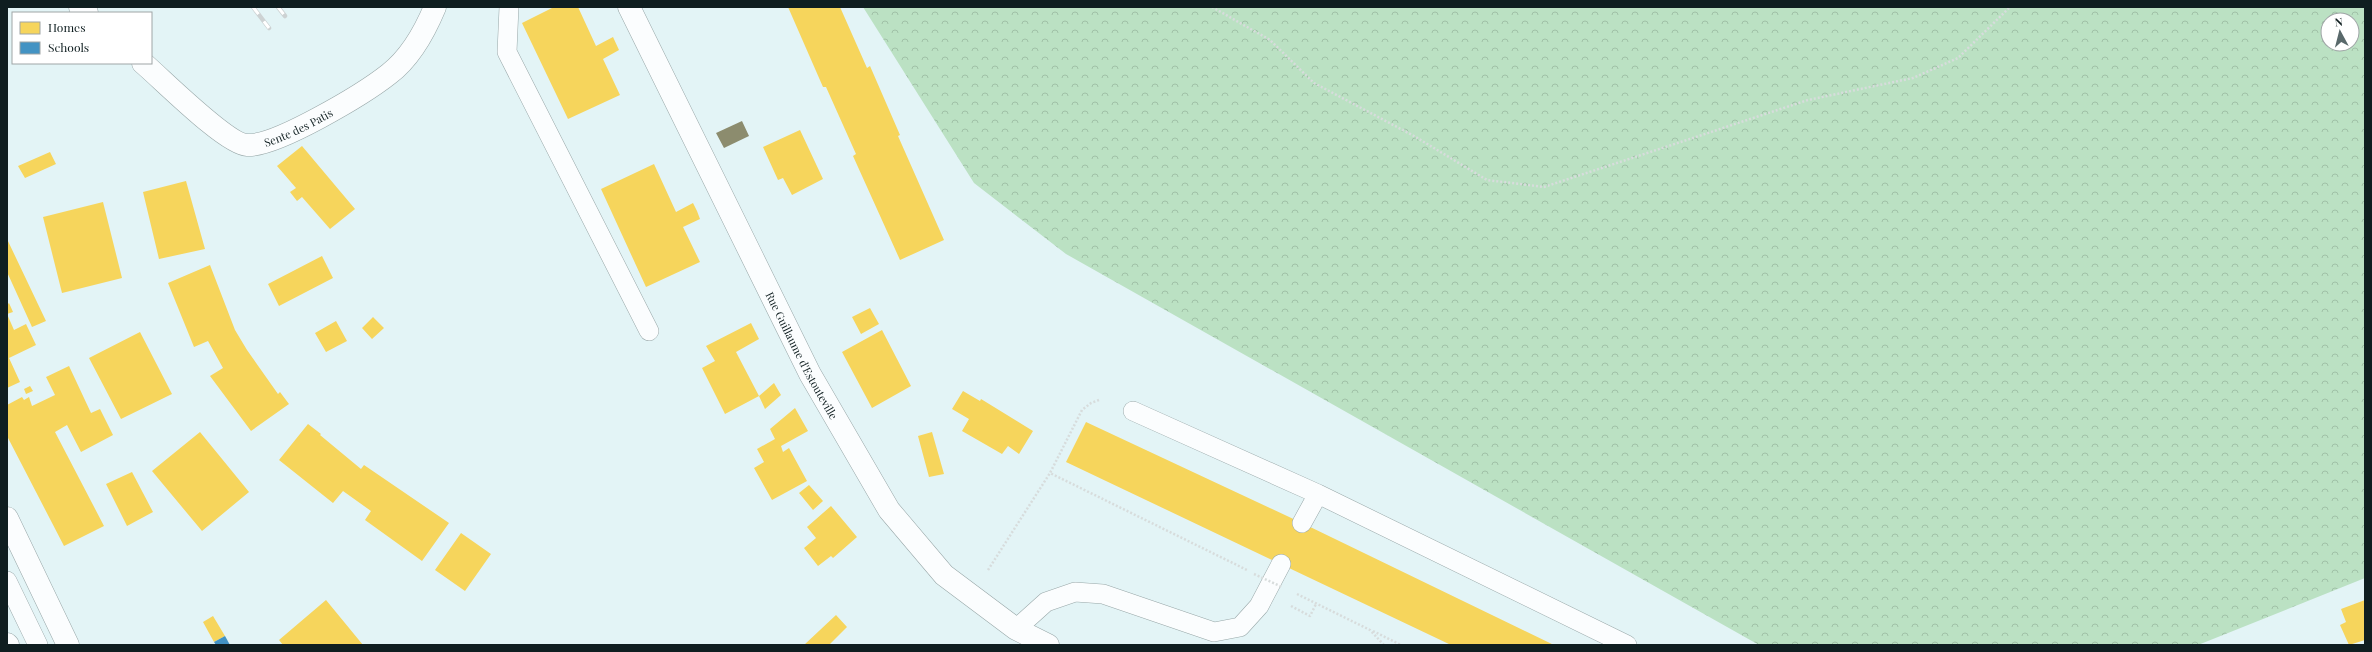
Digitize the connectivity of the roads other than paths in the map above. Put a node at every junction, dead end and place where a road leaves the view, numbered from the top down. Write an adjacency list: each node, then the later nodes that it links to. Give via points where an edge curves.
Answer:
1 (435, 7): 4 (street, Sente des Patis, via 416,44 390,74 323,117 265,143 246,146 224,135)
2 (509, 7): 5 (lane, via 507,52)
3 (629, 7): 12 (street, Rue Guillaume d'Estouteville, via 810,374 889,510 944,575 972,596)
4 (144, 64)
5 (649, 331)
6 (1133, 411): 7 (lane)
7 (1318, 494): 9 (lane); 16 (lane)
8 (7, 518): 14 (street)
9 (1302, 523)
10 (1281, 564): 12 (lane, via 1258,606 1240,627 1214,632 1103,594 1075,592 1046,602)
11 (7, 581): 13 (lane)
12 (1016, 637): 15 (street, Rue Guillaume d'Estouteville)
13 (38, 645)
14 (68, 645)
15 (1048, 645)
16 (1627, 645)

